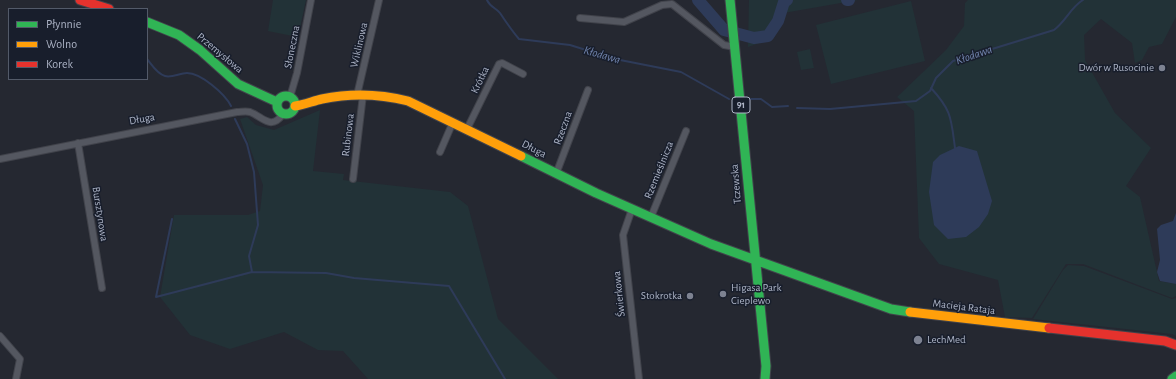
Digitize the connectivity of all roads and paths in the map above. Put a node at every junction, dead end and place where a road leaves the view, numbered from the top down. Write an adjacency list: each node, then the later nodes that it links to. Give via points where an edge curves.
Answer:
1 (80, 0): 5 (street)
2 (311, 0): 12 (street, Słoneczna)
3 (379, 0): 11 (street, Wiklinowa, via 358,91)
4 (730, 0): 8 (street, Tczewska / 91)
5 (106, 8)
6 (580, 18): 8 (street, via 624,22 662,5 672,4 724,46)
7 (148, 22): 13 (street, Przemysłowa, via 179,35 238,84)
8 (735, 44): 26 (street, Tczewska / 91)
9 (523, 74): 17 (street, Krótka, via 502,63 499,64)
10 (588, 90): 22 (street, Rzeczna)
11 (361, 95): 14 (street, Długa, via 329,98); 16 (street, Długa, via 377,95 408,101); 23 (street, Rubinowa)
12 (290, 97): 13 (street, via 282,97); 14 (street)
13 (277, 102): 15 (street, via 278,109)
14 (295, 106): 15 (street, Długa, via 289,113)
15 (283, 114): 19 (street, Długa, via 271,122 260,119 250,112 237,112)
16 (453, 122): 17 (street, Długa); 20 (street)
17 (467, 129): 22 (street, Długa)
18 (686, 131): 25 (street, Rzemieślnicza)
19 (78, 142): 21 (street, Długa); 27 (street, Bursztynowa)
20 (440, 152)
21 (0, 158)
22 (556, 174): 24 (street, Długa)
23 (353, 179)
24 (632, 209): 25 (street, Długa); 33 (street, Świerkowa, via 623,235)
25 (651, 217): 26 (street, Długa)
26 (755, 261): 29 (street, Macieja Rataja, via 899,311 1166,341); 30 (street, Tczewska / 91)
27 (102, 288)
28 (0, 336): 32 (street, via 20,359)
29 (1176, 345)
30 (766, 366): 34 (street, Tczewska / 91); 35 (street, Tczewska / 91)
31 (1176, 376): 36 (street)
32 (16, 379)
33 (639, 379)
34 (765, 379)
35 (770, 379)
36 (1172, 379)

